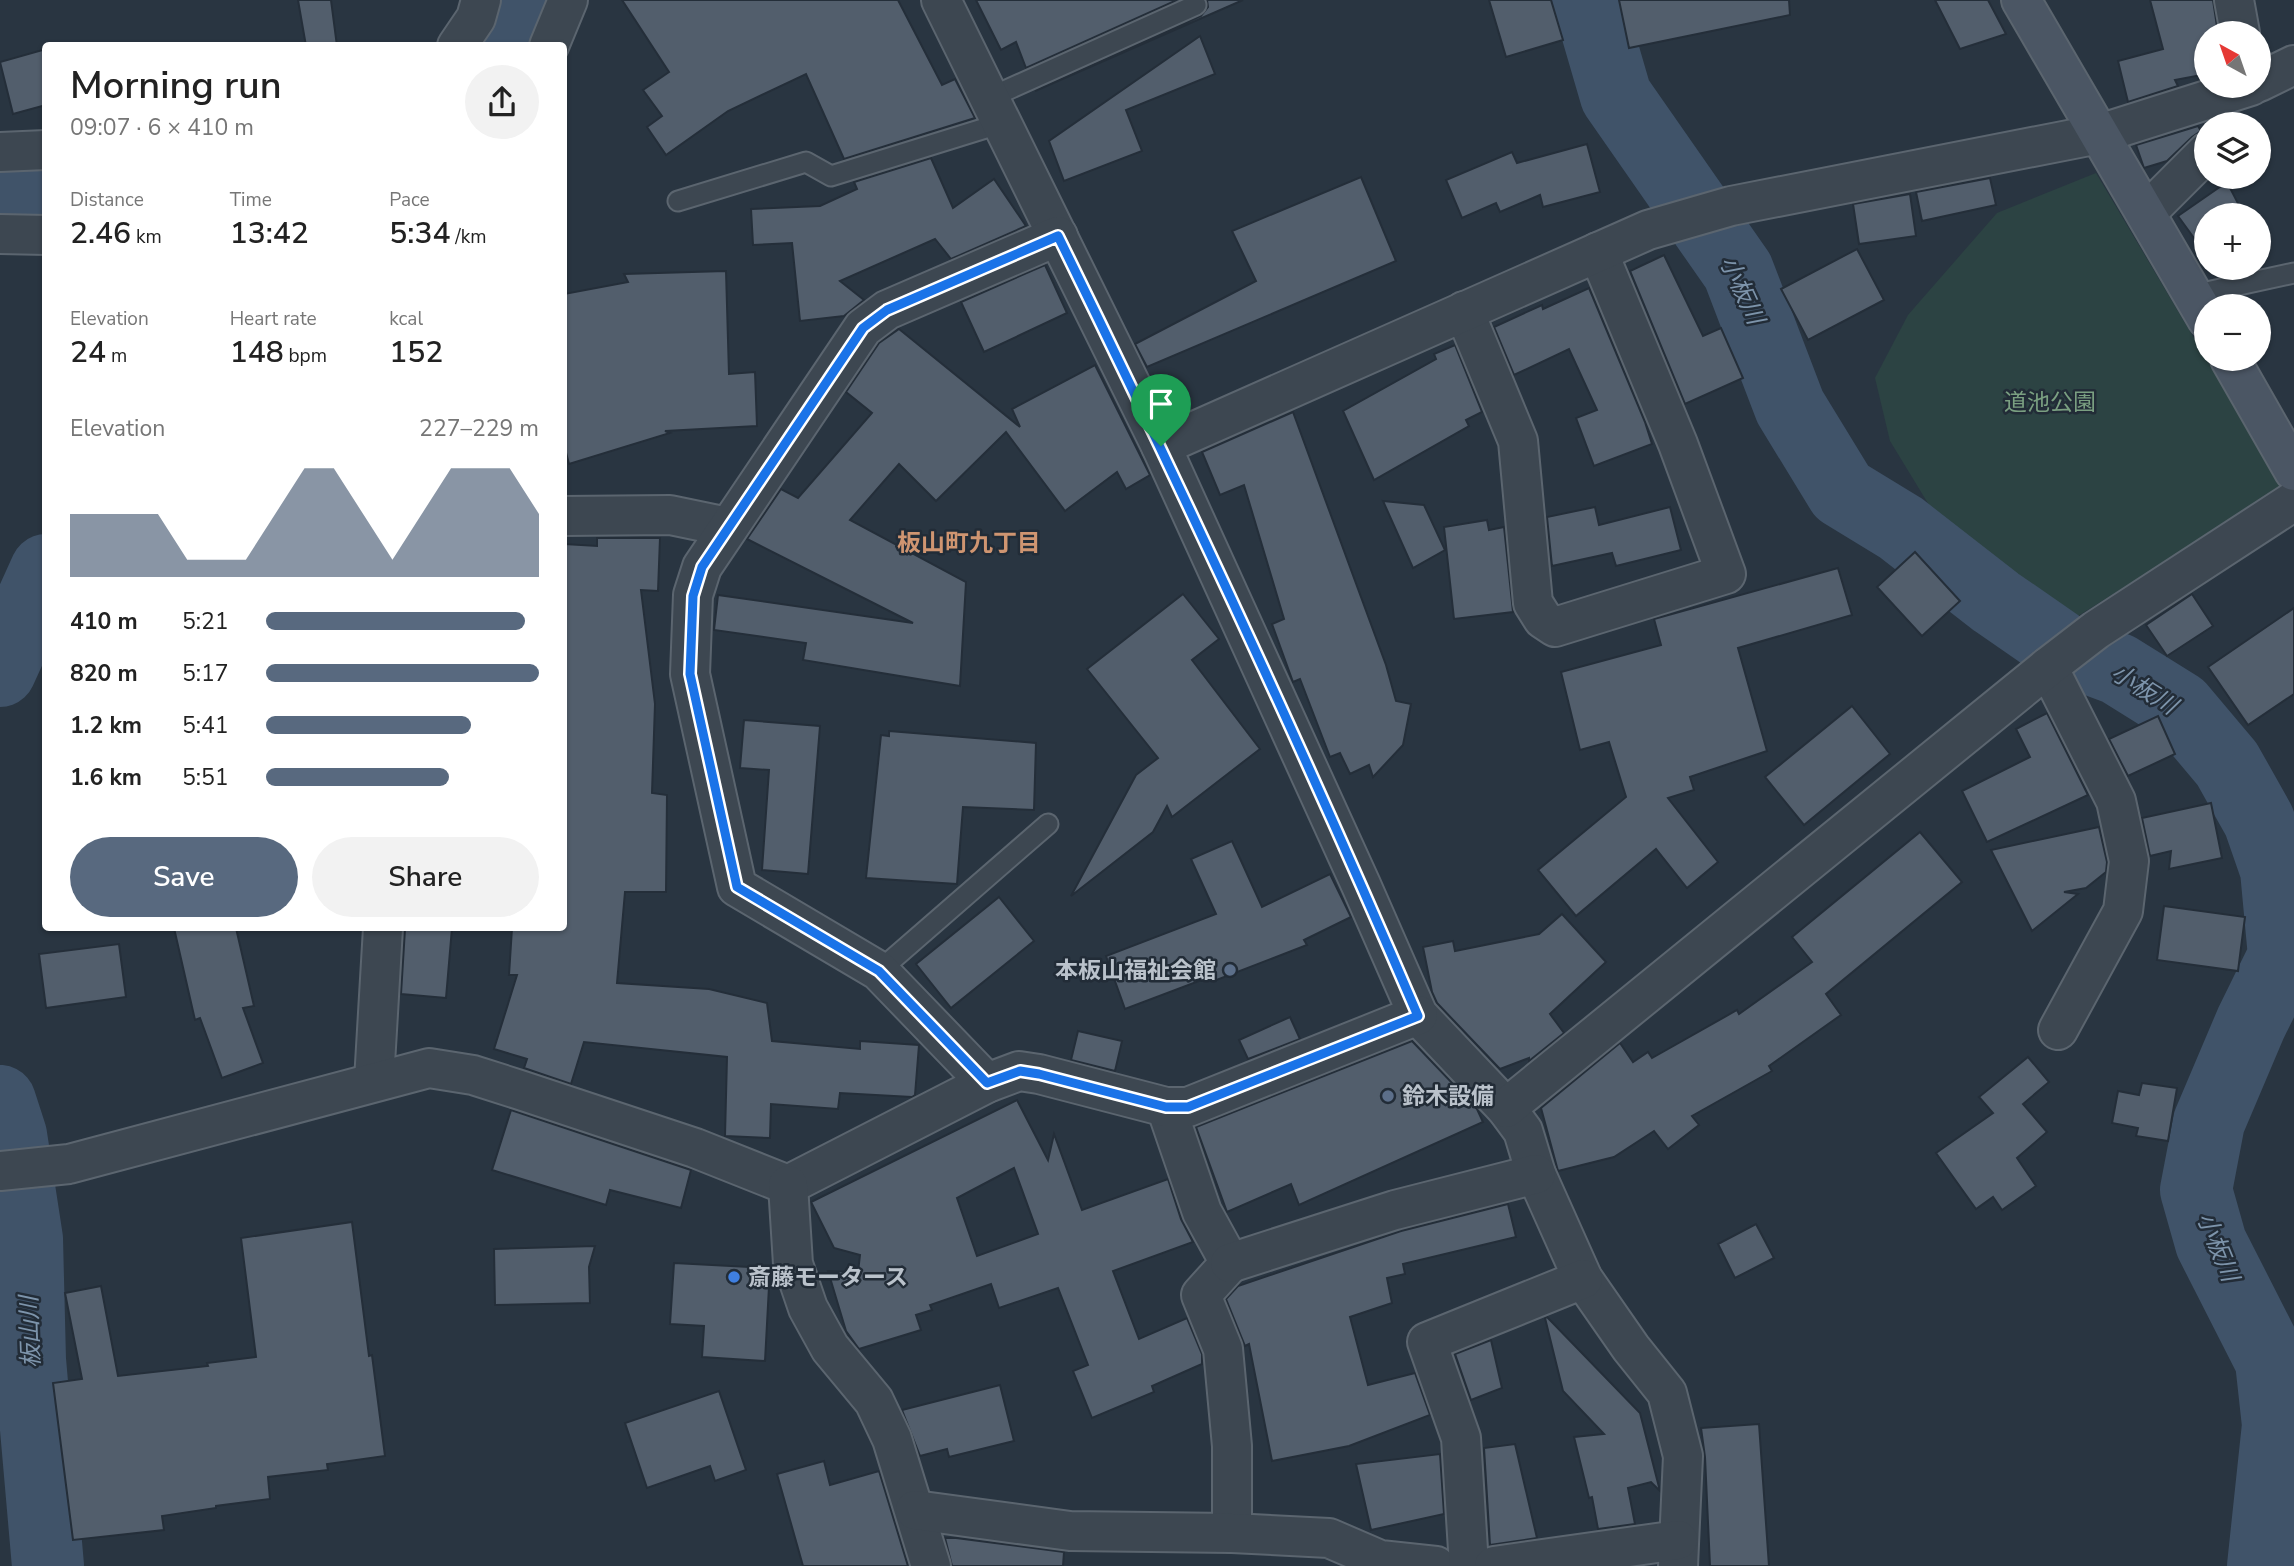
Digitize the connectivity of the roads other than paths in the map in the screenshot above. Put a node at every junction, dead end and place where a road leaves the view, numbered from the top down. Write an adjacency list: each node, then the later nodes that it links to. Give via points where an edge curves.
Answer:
1 (481, 0): 8 (street, via 476,18)
2 (568, 0): 9 (street)
3 (941, 0): 13 (street)
4 (2021, 0): 14 (street)
5 (2234, 0): 7 (street)
6 (1196, 5): 13 (lane)
7 (2238, 21)
8 (460, 42)
9 (551, 42)
10 (2294, 65): 11 (street)
11 (2272, 76)
12 (2212, 98): 14 (street)
13 (995, 110): 18 (lane, via 831,176 806,162); 20 (street)
14 (2099, 134): 19 (street); 21 (street, via 1731,206)
15 (42, 150): 16 (street)
16 (0, 152)
17 (2194, 165): 19 (street)
18 (678, 201)
19 (2146, 213): 24 (street)
20 (1058, 236): 27 (street); 31 (street, via 887,310 863,328)
21 (1598, 252): 25 (street); 25 (street, via 1726,574 1555,627 1544,619 1533,603 1518,441)
22 (2294, 274): 23 (lane)
23 (2237, 294)
24 (2194, 297)
25 (1464, 311): 27 (street)
26 (2237, 371): 28 (street)
27 (1161, 446): 36 (street)
28 (2294, 471)
29 (2294, 501): 32 (street, via 2096,629)
30 (567, 516): 31 (street, via 670,515)
31 (728, 527): 35 (street, via 702,567 693,596 690,674 737,887)
32 (2048, 667): 37 (street, via 2116,801 2129,861 2123,911); 41 (street)
33 (1048, 824): 35 (lane)
34 (383, 931): 38 (street)
35 (879, 971): 39 (street)
36 (1418, 1016): 40 (street, via 1202,1103); 41 (street)
37 (2058, 1030)
38 (374, 1081): 42 (street, via 69,1164); 44 (street, via 429,1068 473,1075 695,1148)
39 (987, 1083): 40 (street, via 1020,1071); 44 (street)
40 (1166, 1107): 45 (street, via 1202,1212)
41 (1506, 1108): 43 (street, via 1523,1130)
42 (0, 1171)
43 (1536, 1174): 45 (street, via 1395,1210); 46 (street)
44 (788, 1185): 47 (street, via 793,1264 808,1308 830,1348 874,1401)
45 (1230, 1263): 48 (street, via 1201,1295 1223,1349 1232,1446)
46 (1584, 1279): 49 (street, via 1631,1349 1667,1392 1683,1456); 53 (street, via 1427,1342 1461,1438)
47 (915, 1510): 48 (street, via 1070,1531); 51 (street)
48 (1232, 1533): 50 (street, via 1329,1538)
49 (1678, 1553): 54 (street)
50 (1380, 1563): 52 (street)
51 (931, 1566)
52 (1436, 1566)
53 (1469, 1566)
54 (1494, 1566)

